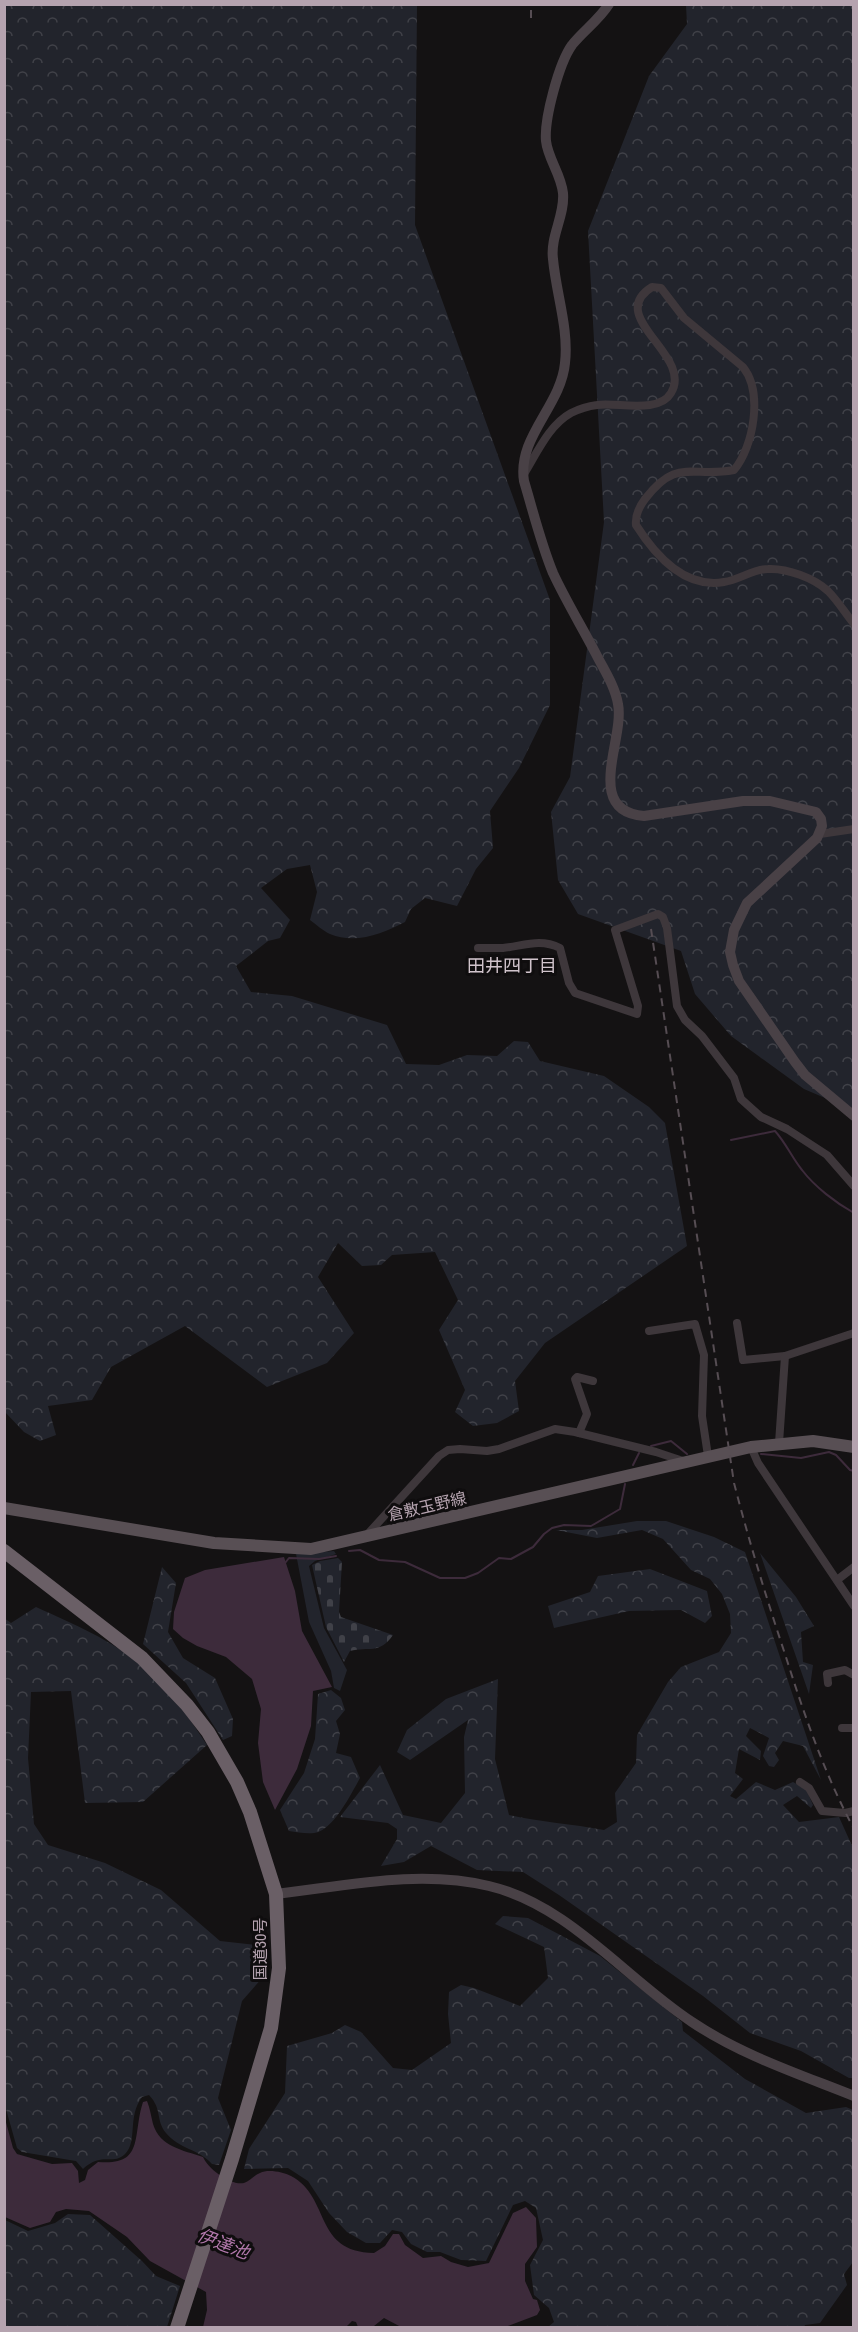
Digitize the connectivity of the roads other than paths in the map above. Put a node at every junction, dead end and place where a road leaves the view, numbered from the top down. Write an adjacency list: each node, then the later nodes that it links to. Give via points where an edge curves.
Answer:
1 (609, 4): 2 (street, via 566,56 556,79 546,132 563,193 552,250 566,354 558,389 525,452)
2 (523, 476): 3 (street, via 552,428 570,414 599,404 651,405 666,400 676,383 673,366 638,312 646,290 661,288 684,318 751,376 755,402 745,454 734,470 668,475 642,504 636,525 655,553 680,575 721,583 767,568 785,571 827,590); 5 (street, via 552,571 618,701 619,724 609,781 617,802 630,813 644,816 742,801 784,803 816,812 821,819)
3 (854, 624)
4 (854, 829): 5 (street)
5 (820, 834): 7 (street, via 747,903 734,930 730,952 740,981 795,1062)
6 (478, 948): 8 (street, via 524,943 553,945 560,948 575,993 637,1014 615,930 658,914 663,917 677,1006 734,1078 741,1099 761,1117 827,1155)
7 (854, 1116)
8 (854, 1186)
9 (737, 1323): 12 (street, via 743,1360)
10 (649, 1331): 18 (street, via 695,1324 704,1355 702,1416)
11 (854, 1333): 12 (street)
12 (786, 1356): 15 (street)
13 (593, 1381): 14 (street, via 575,1379 587,1414)
14 (579, 1433): 19 (street); 21 (street, via 555,1429 499,1449 448,1450)
15 (779, 1443): 16 (main road, 倉敷玉野線); 17 (main road, 倉敷玉野線, via 813,1441)
16 (751, 1447): 18 (main road, 倉敷玉野線); 25 (street)
17 (854, 1447)
18 (708, 1456): 19 (main road, 倉敷玉野線)
19 (683, 1461): 21 (main road, 倉敷玉野線)
20 (4, 1508): 21 (main road, 倉敷玉野線, via 235,1545 311,1549)
21 (364, 1538)
22 (4, 1551): 27 (highway, 国道30号)
23 (4, 1560): 27 (highway, 国道30号)
24 (854, 1567): 25 (street)
25 (837, 1580): 26 (street)
26 (854, 1606)
27 (93, 1620): 34 (highway, 国道30号, via 142,1658 208,1732 242,1792)
28 (854, 1675): 29 (street, via 845,1670 827,1674)
29 (828, 1683)
30 (842, 1728): 31 (street)
31 (854, 1728)
32 (800, 1782): 33 (street, via 809,1788 822,1811)
33 (854, 1811)
34 (276, 1894): 35 (street, via 428,1878 507,1891 567,1923 670,2007 712,2035); 36 (highway, 国道30号, via 276,1999 265,2051)
35 (854, 2096)
36 (177, 2328)

